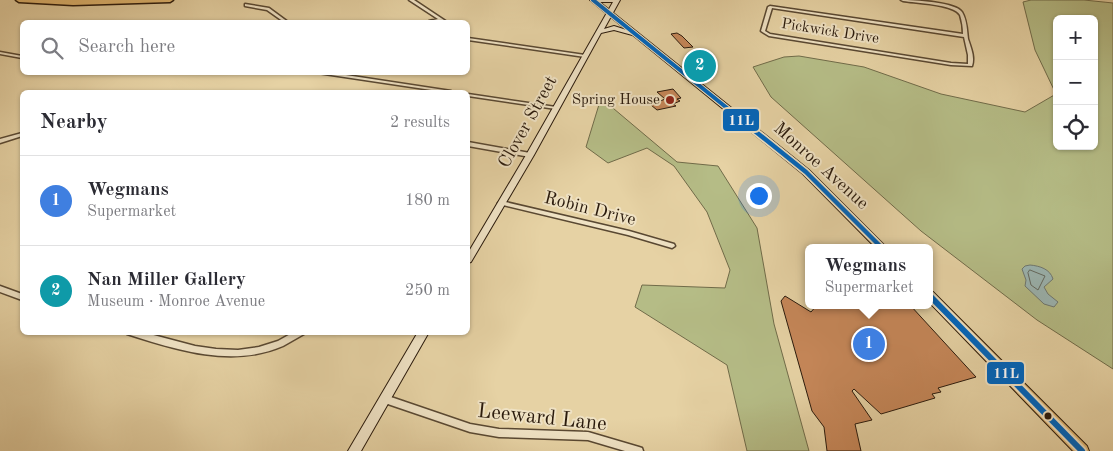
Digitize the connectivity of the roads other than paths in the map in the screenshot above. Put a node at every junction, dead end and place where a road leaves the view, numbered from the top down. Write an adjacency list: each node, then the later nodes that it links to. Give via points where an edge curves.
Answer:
1 (19, 0): 2 (highway, via 73,3)
2 (170, 0)
3 (411, 0): 10 (street)
4 (594, 0): 5 (main road); 8 (main road, Monroe Avenue)
5 (615, 0): 8 (main road, Clover Street)
6 (903, 0): 13 (street, via 957,10)
7 (246, 6): 9 (street, via 268,10)
8 (610, 13): 11 (main road, Clover Street); 12 (main road, Monroe Avenue)
9 (283, 20)
10 (440, 20)
11 (599, 32): 12 (main road, via 614,28); 16 (main road, Clover Street)
12 (636, 34): 27 (main road, Monroe Avenue, via 806,172)
13 (966, 36): 13 (street, Pickwick Drive, via 770,7 763,31 769,35 968,65 971,61)
14 (470, 39): 16 (street)
15 (0, 53): 17 (street)
16 (585, 56): 21 (main road, Clover Street)
17 (20, 57)
18 (328, 75): 19 (street)
19 (436, 90)
20 (470, 95): 21 (street)
21 (556, 108): 25 (main road, Clover Street)
22 (20, 136): 23 (street)
23 (0, 141)
24 (470, 144): 25 (street)
25 (530, 155): 26 (main road, Clover Street)
26 (501, 204): 28 (street, Robin Drive, via 630,233); 29 (main road, Clover Street)
27 (878, 244)
28 (672, 246)
29 (470, 257)
30 (0, 288): 31 (street)
31 (20, 296)
32 (933, 299): 39 (main road)
33 (141, 335): 34 (street, via 205,353 226,354 274,346)
34 (295, 335)
35 (422, 335): 36 (main road)
36 (385, 399): 37 (main road); 38 (street, Leeward Lane, via 470,428 499,433 578,435)
37 (354, 451)
38 (639, 451)
39 (1082, 451)

